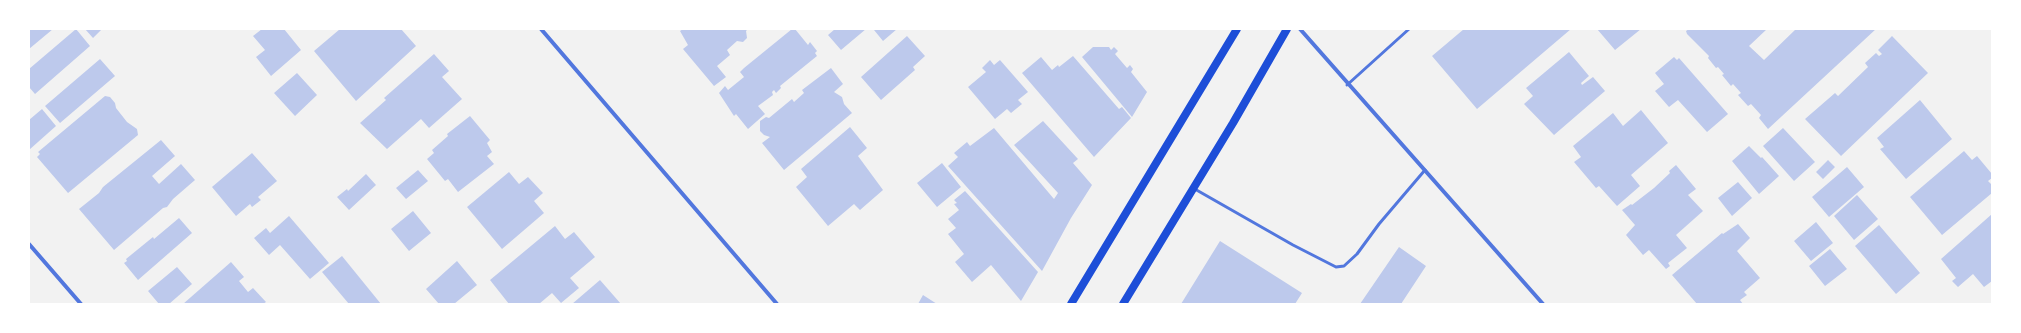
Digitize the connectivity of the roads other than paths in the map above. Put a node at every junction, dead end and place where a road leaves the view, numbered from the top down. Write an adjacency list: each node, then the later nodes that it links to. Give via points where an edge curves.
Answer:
1 (541, 29): 11 (street)
2 (1237, 29): 12 (main road)
3 (1287, 29): 8 (main road)
4 (1300, 29): 6 (street)
5 (1409, 29): 6 (lane)
6 (1348, 84): 7 (street)
7 (1425, 170): 8 (lane, via 1357,254 1344,266 1336,267); 14 (street)
8 (1194, 188): 13 (main road)
9 (29, 244): 10 (street)
10 (81, 304)
11 (777, 304)
12 (1071, 304)
13 (1123, 304)
14 (1543, 304)

